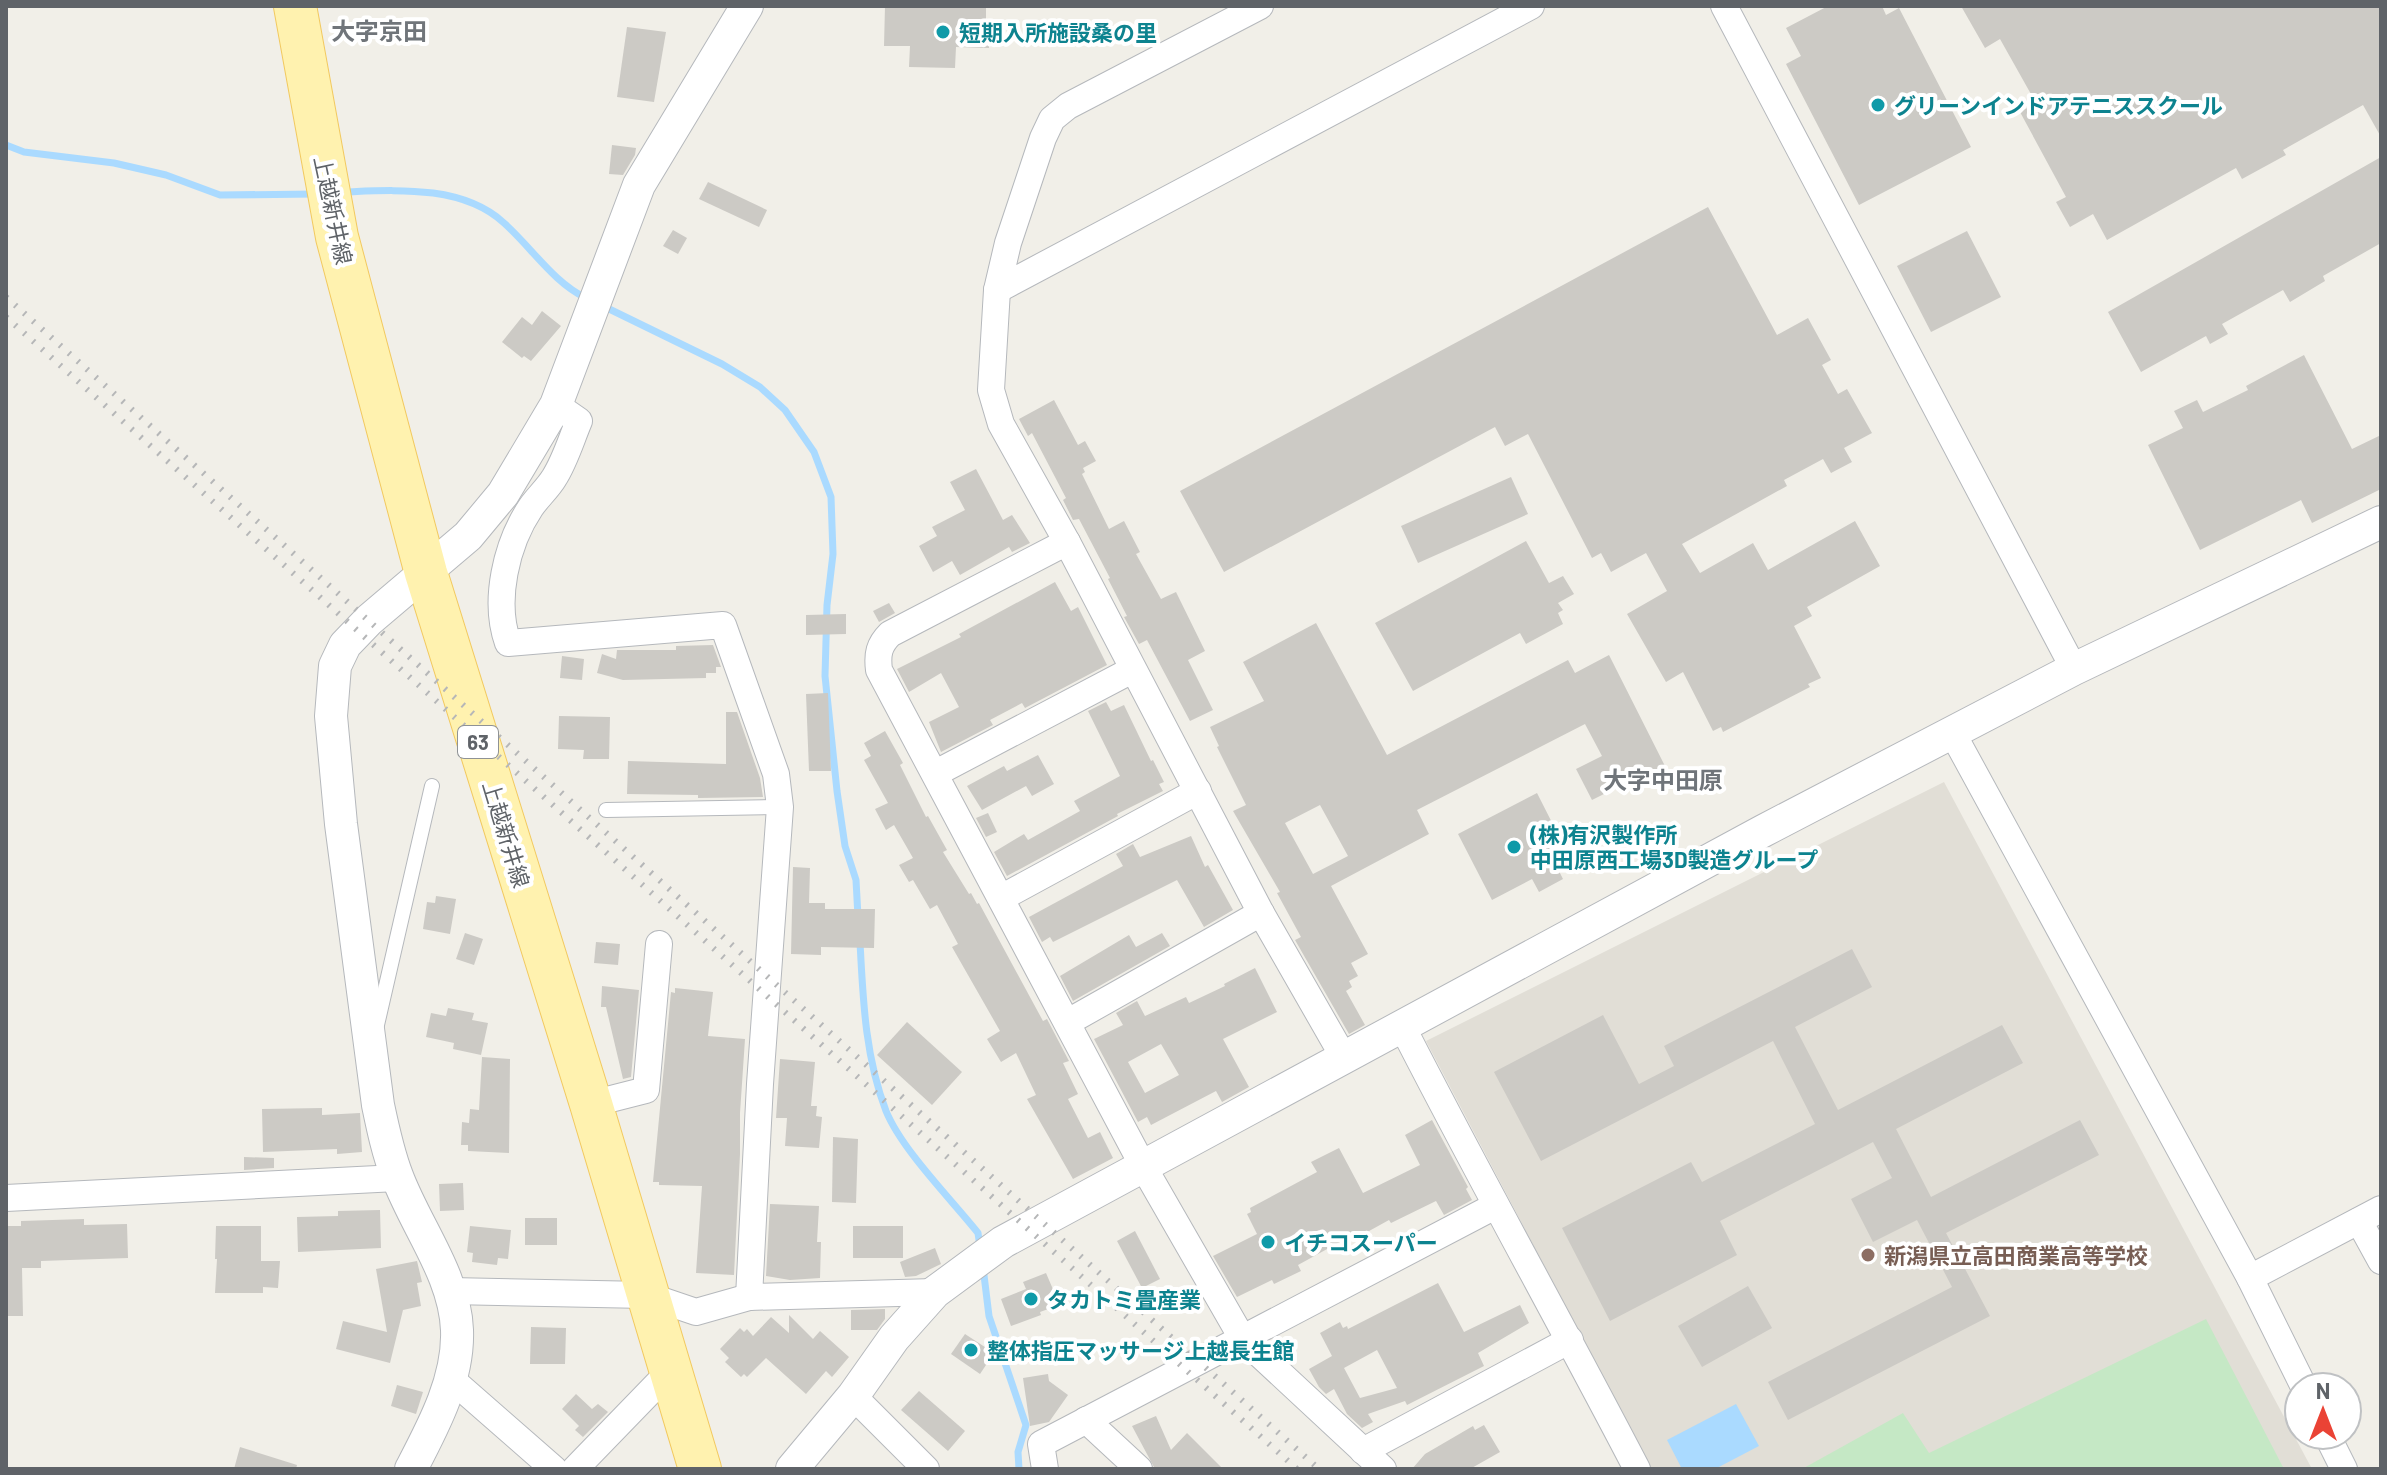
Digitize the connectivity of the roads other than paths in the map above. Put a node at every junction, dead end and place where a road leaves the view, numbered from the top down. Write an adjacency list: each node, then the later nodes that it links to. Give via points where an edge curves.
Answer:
1 (295, 6): 10 (main road, 上越新井線 / 63, via 337,237)
2 (747, 6): 7 (street, via 639,185)
3 (1260, 6): 6 (street, via 1052,119)
4 (1531, 6): 6 (street)
5 (1724, 6): 11 (street)
6 (997, 290): 9 (street, via 991,390 1001,424)
7 (556, 405): 10 (street, via 503,494 468,536); 17 (street, via 579,421 554,477 512,546 503,580 502,627 508,643 723,625 776,774)
8 (2381, 522): 11 (street)
9 (1067, 542): 12 (street); 14 (street, via 882,642 879,670)
10 (426, 573): 24 (street, via 369,620 345,645 335,666 331,716 341,824); 26 (main road, 上越新井線 / 63)
11 (2074, 669): 13 (street)
12 (1132, 670): 14 (street); 16 (street)
13 (1953, 734): 23 (street); 33 (street)
14 (936, 773): 19 (street)
15 (432, 786): 24 (lane)
16 (1198, 791): 19 (street); 20 (street)
17 (780, 807): 18 (lane); 37 (street)
18 (606, 810)
19 (1001, 898): 22 (street)
20 (1261, 913): 22 (street); 25 (street)
21 (659, 944): 26 (street, via 646,1090)
22 (1068, 1022): 27 (street)
23 (1402, 1026): 25 (street); 30 (street)
24 (371, 1052): 28 (street, via 385,1142)
25 (1343, 1056): 27 (street)
26 (591, 1104): 36 (main road, 上越新井線 / 63)
27 (1143, 1166): 35 (street, via 1003,1242); 38 (street)
28 (397, 1178): 29 (street); 34 (street)
29 (6, 1198)
30 (1495, 1206): 38 (street); 39 (street)
31 (2370, 1215): 32 (street); 33 (street)
32 (2381, 1261)
33 (2250, 1278): 41 (street)
34 (450, 1291): 36 (street); 42 (street, via 457,1330)
35 (935, 1292): 37 (street); 43 (street)
36 (646, 1295): 37 (street, via 696,1312); 40 (main road, 上越新井線 / 63)
37 (749, 1297)
38 (1242, 1338): 44 (street); 45 (street)
39 (1570, 1340): 45 (street); 56 (street)
40 (670, 1371): 49 (street); 50 (main road, 上越新井線 / 63)
41 (2296, 1371)
42 (450, 1378): 47 (street); 48 (street)
43 (853, 1396): 51 (street); 52 (street)
44 (1086, 1420): 53 (street, via 1041,1444); 54 (street)
45 (1363, 1451): 55 (street)
46 (2335, 1451): 57 (street)
47 (411, 1469)
48 (554, 1469)
49 (575, 1469)
50 (700, 1469)
51 (792, 1469)
52 (926, 1469)
53 (1045, 1469)
54 (1139, 1469)
55 (1383, 1469)
56 (1637, 1469)
57 (2344, 1469)

